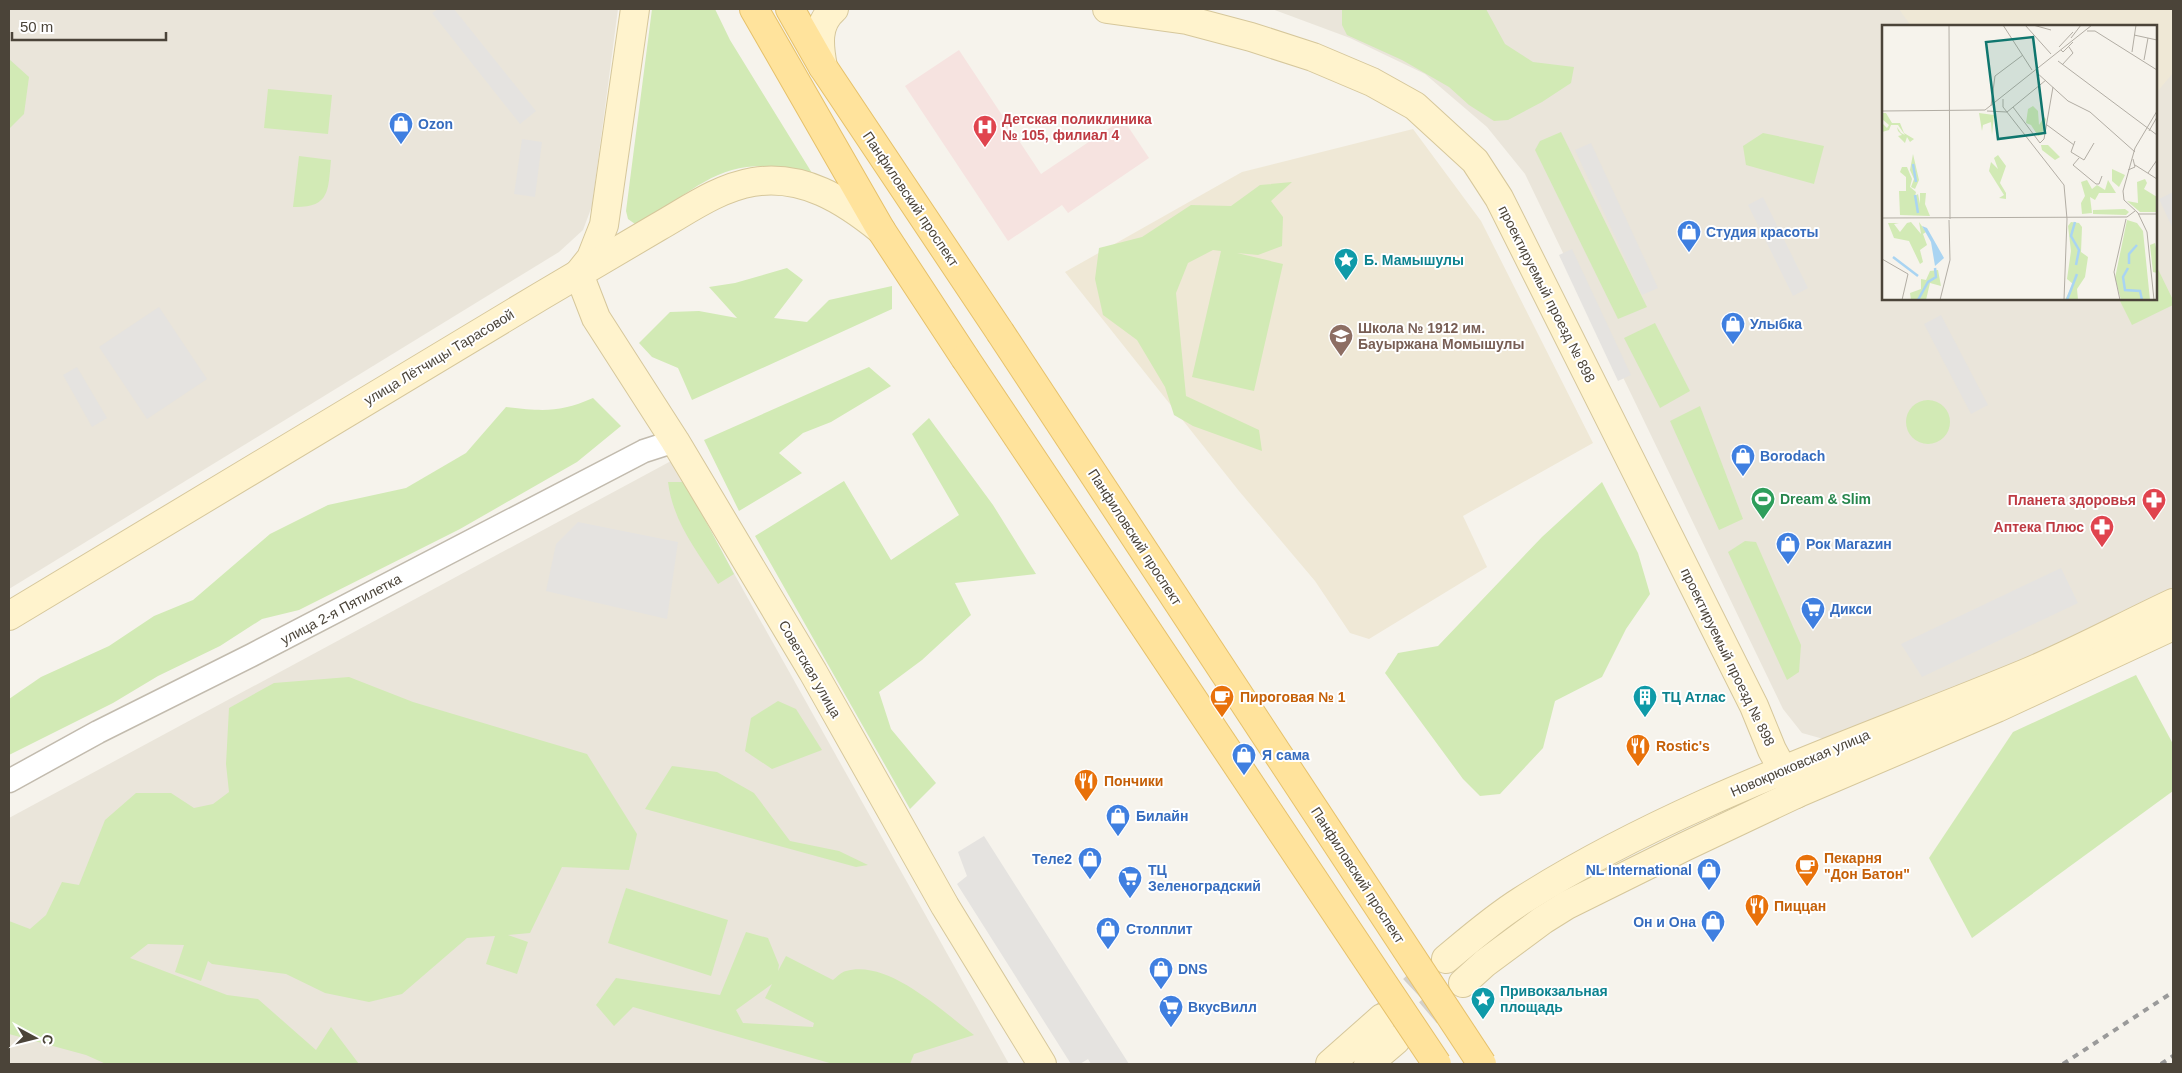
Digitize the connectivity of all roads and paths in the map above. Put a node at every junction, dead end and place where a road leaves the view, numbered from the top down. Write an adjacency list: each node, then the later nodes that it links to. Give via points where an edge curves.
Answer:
1 (635, 9): 8 (main road, via 604,225 590,258)
2 (754, 9): 7 (main road)
3 (790, 9): 6 (main road, Панфиловский проспект)
4 (834, 9): 6 (main road, via 822,26 818,41)
5 (1107, 9): 13 (main road, проектируемый проезд № 898, via 1187,20 1321,60 1372,82 1415,106 1475,161 1499,198 1750,697)
6 (822, 68): 22 (main road, Панфиловский проспект, bridge, via 1000,332)
7 (882, 230): 8 (main road, улица Лётчицы Тарасовой, via 826,192 796,184 755,182 733,186 706,200); 21 (main road, bridge)
8 (578, 274): 9 (main road, Советская улица, via 596,318); 11 (main road, улица Лётчицы Тарасовой)
9 (675, 441): 14 (street, улица 2-я Пятилетка, via 644,451); 18 (main road, Советская улица, via 813,672 946,906)
10 (2173, 603): 13 (main road, Новокрюковская улица, via 2028,672)
11 (9, 616)
12 (2173, 626): 15 (main road, Новокрюковская улица, via 1996,708)
13 (1782, 769): 15 (main road, проектируемый проезд № 898); 16 (main road, Новокрюковская улица, via 1652,828 1555,880 1518,902)
14 (9, 781)
15 (1796, 794): 17 (main road, Новокрюковская улица, via 1567,905 1536,924)
16 (1446, 958)
17 (1462, 983)
18 (1042, 1064)
19 (1330, 1064): 20 (main road, via 1389,1029)
20 (1368, 1064)
21 (1438, 1064)
22 (1482, 1064)

